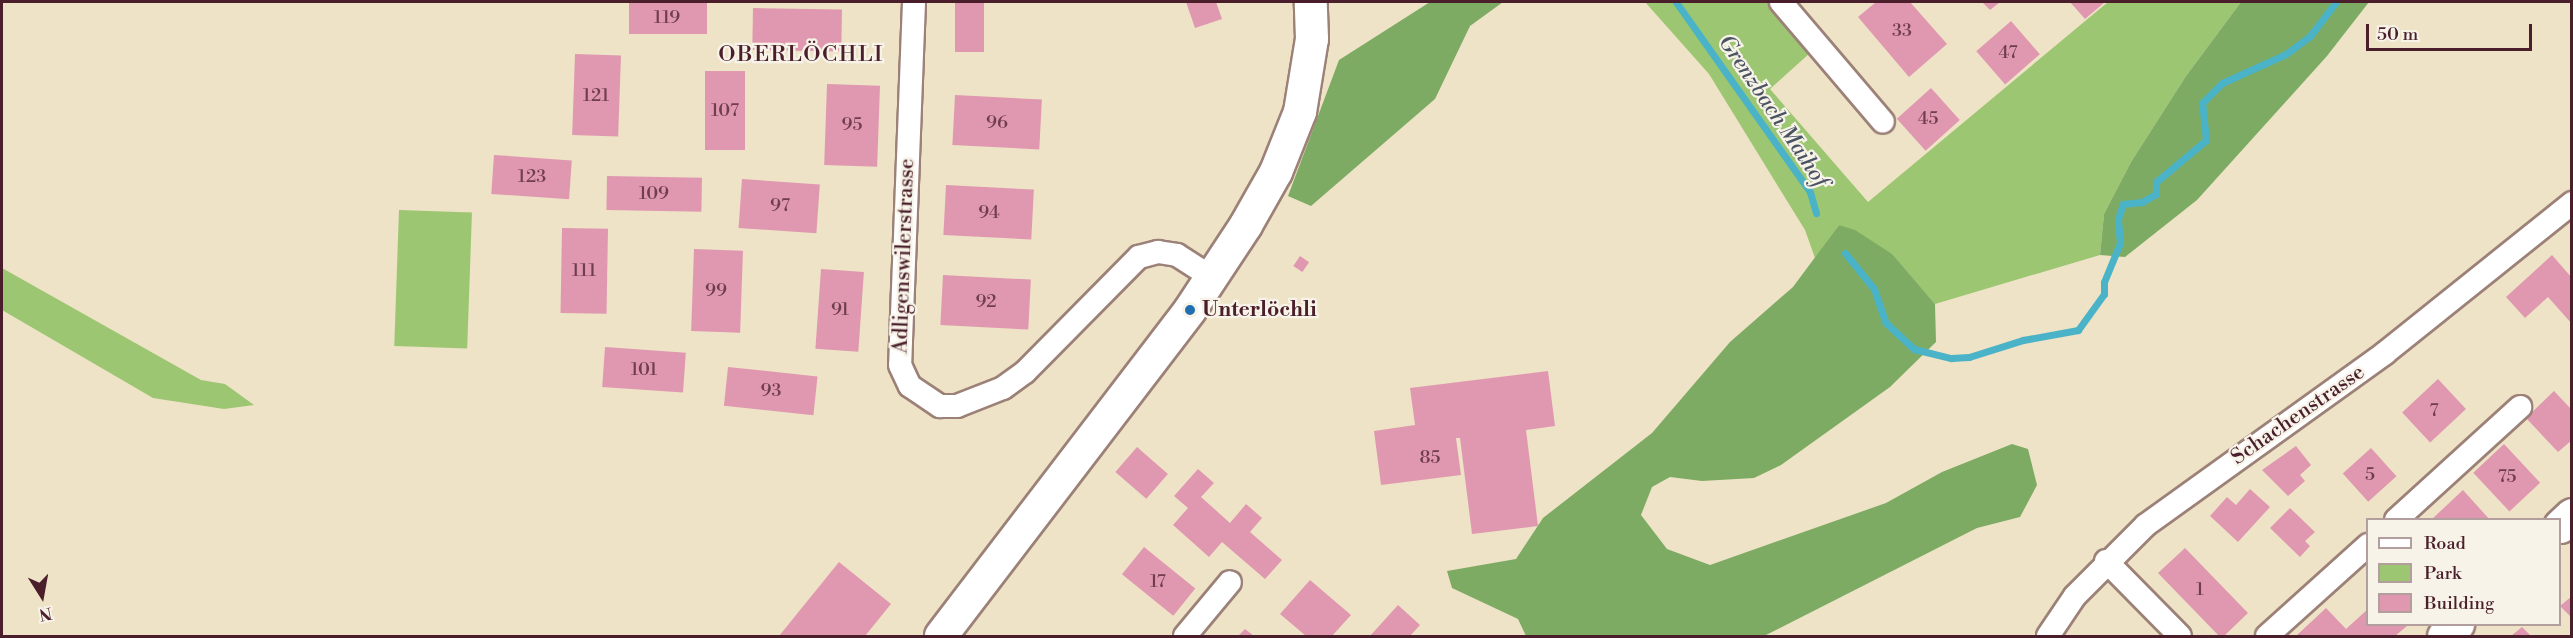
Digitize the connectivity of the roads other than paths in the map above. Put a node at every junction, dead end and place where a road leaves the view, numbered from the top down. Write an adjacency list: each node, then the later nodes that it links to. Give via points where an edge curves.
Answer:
1 (914, 2): 6 (street, Adligenswilerstrasse, via 900,341 900,365 910,386 940,406 957,406 1003,388 1025,372 1139,257 1158,252 1177,255)
2 (1311, 2): 6 (main road, via 1312,39 1300,112 1276,172)
3 (1781, 2): 4 (street)
4 (1883, 122)
5 (2571, 203): 10 (street, Schachenstrasse, via 2385,353 2190,491)
6 (1213, 278): 12 (main road)
7 (2520, 407): 8 (street)
8 (2397, 518)
9 (2366, 546): 16 (street)
10 (2106, 561): 14 (street, Schachenstrasse, via 2075,596); 15 (street)
11 (1230, 582): 13 (street)
12 (940, 636)
13 (1185, 636)
14 (2048, 636)
15 (2181, 636)
16 (2267, 636)

